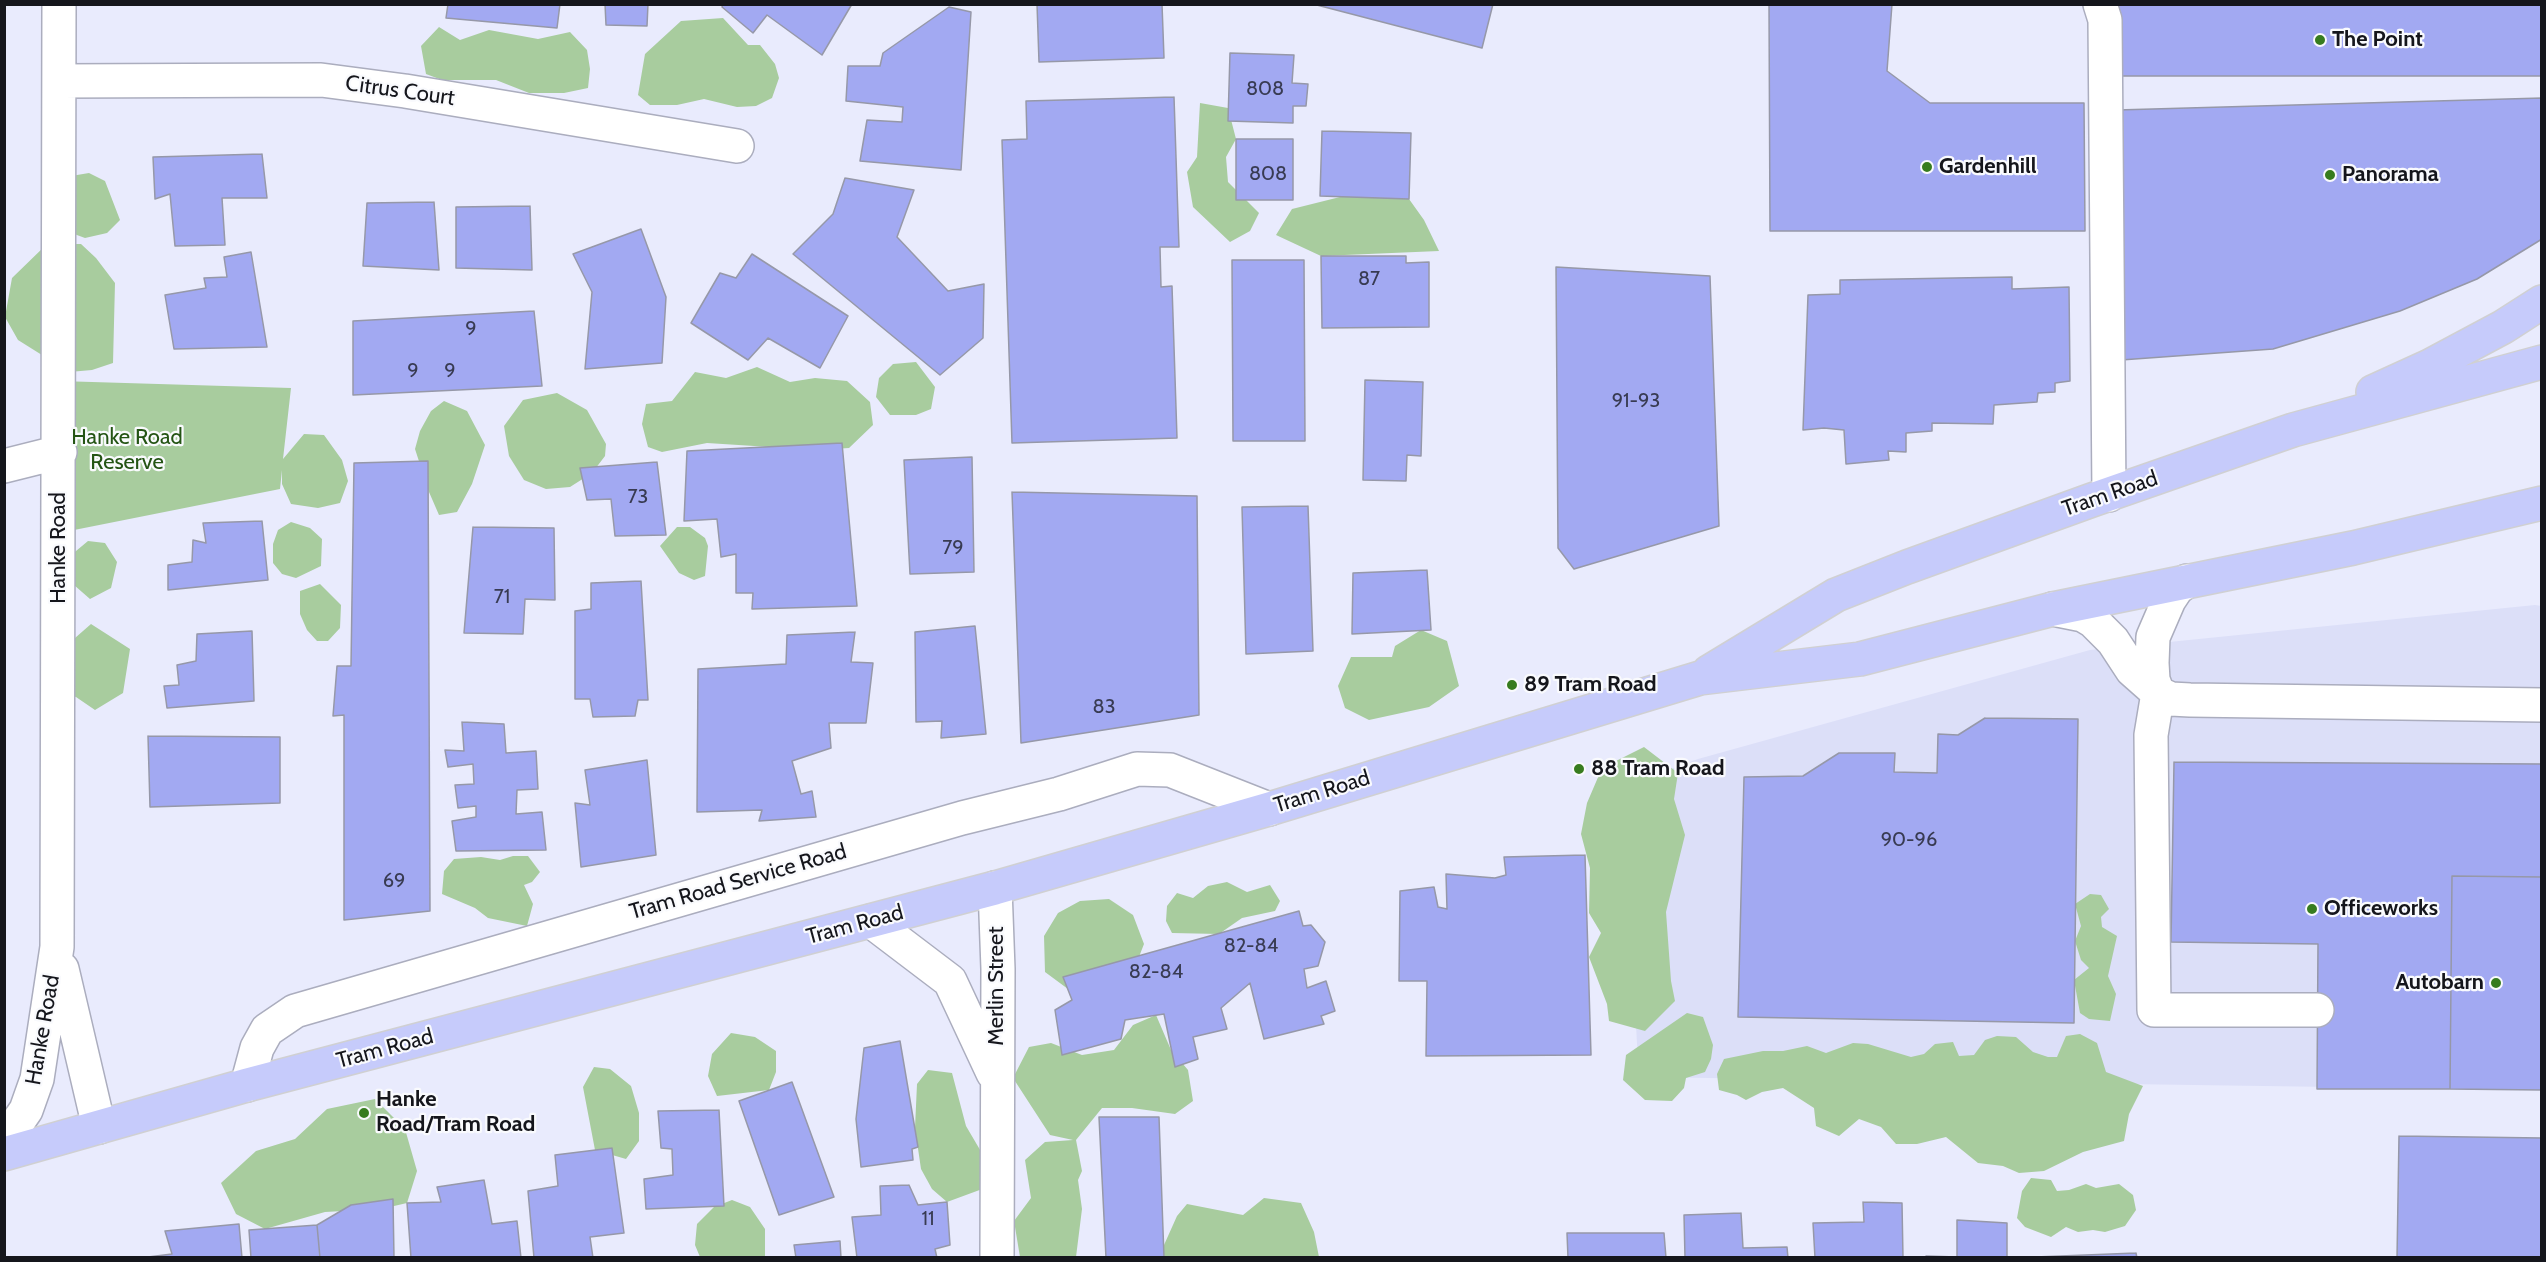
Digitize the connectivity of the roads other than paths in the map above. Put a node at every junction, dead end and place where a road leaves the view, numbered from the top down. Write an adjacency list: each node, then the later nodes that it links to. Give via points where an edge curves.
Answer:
1 (59, 4): 3 (street, Hanke Road)
2 (2100, 4): 10 (street, via 2105,20)
3 (59, 81): 4 (street, Citrus Court, via 321,80); 8 (street, Hanke Road)
4 (737, 146)
5 (2541, 302): 7 (main road, via 2430,366)
6 (2541, 362): 7 (main road, Tram Road)
7 (2293, 430): 10 (main road, Tram Road)
8 (60, 452): 9 (street); 22 (street, Hanke Road)
9 (4, 466)
10 (2109, 495): 16 (main road, Tram Road, via 1836,595)
11 (2541, 503): 13 (main road, Tram Road)
12 (2541, 511): 13 (main road)
13 (2507, 512): 14 (main road, Tram Road)
14 (2187, 581): 15 (main road, Tram Road); 17 (street, via 2176,588 2153,637 2153,680)
15 (2052, 609): 16 (main road, Tram Road, via 1860,659); 17 (street, via 2093,621 2113,641 2132,670)
16 (1700, 678): 19 (main road, Tram Road)
17 (2158, 693): 18 (street, via 2171,699 2190,700); 23 (street, via 2151,735 2154,1010)
18 (2541, 705)
19 (1269, 809): 20 (main road, Tram Road); 25 (street, Tram Road Service Road, via 1170,770 1137,770 295,1011 267,1030 257,1048)
20 (995, 888): 21 (main road, Tram Road); 24 (street, Merlin Street)
21 (871, 921): 24 (street, Merlin Street, via 950,981); 25 (main road, Tram Road)
22 (57, 947): 26 (street, Hanke Road); 27 (street, Hanke Road, via 37,1079 26,1110)
23 (2317, 1010)
24 (997, 1083): 29 (street, Merlin Street)
25 (247, 1085): 26 (main road, Tram Road)
26 (99, 1127): 28 (main road, Tram Road)
27 (4, 1142)
28 (4, 1154)
29 (997, 1257)

